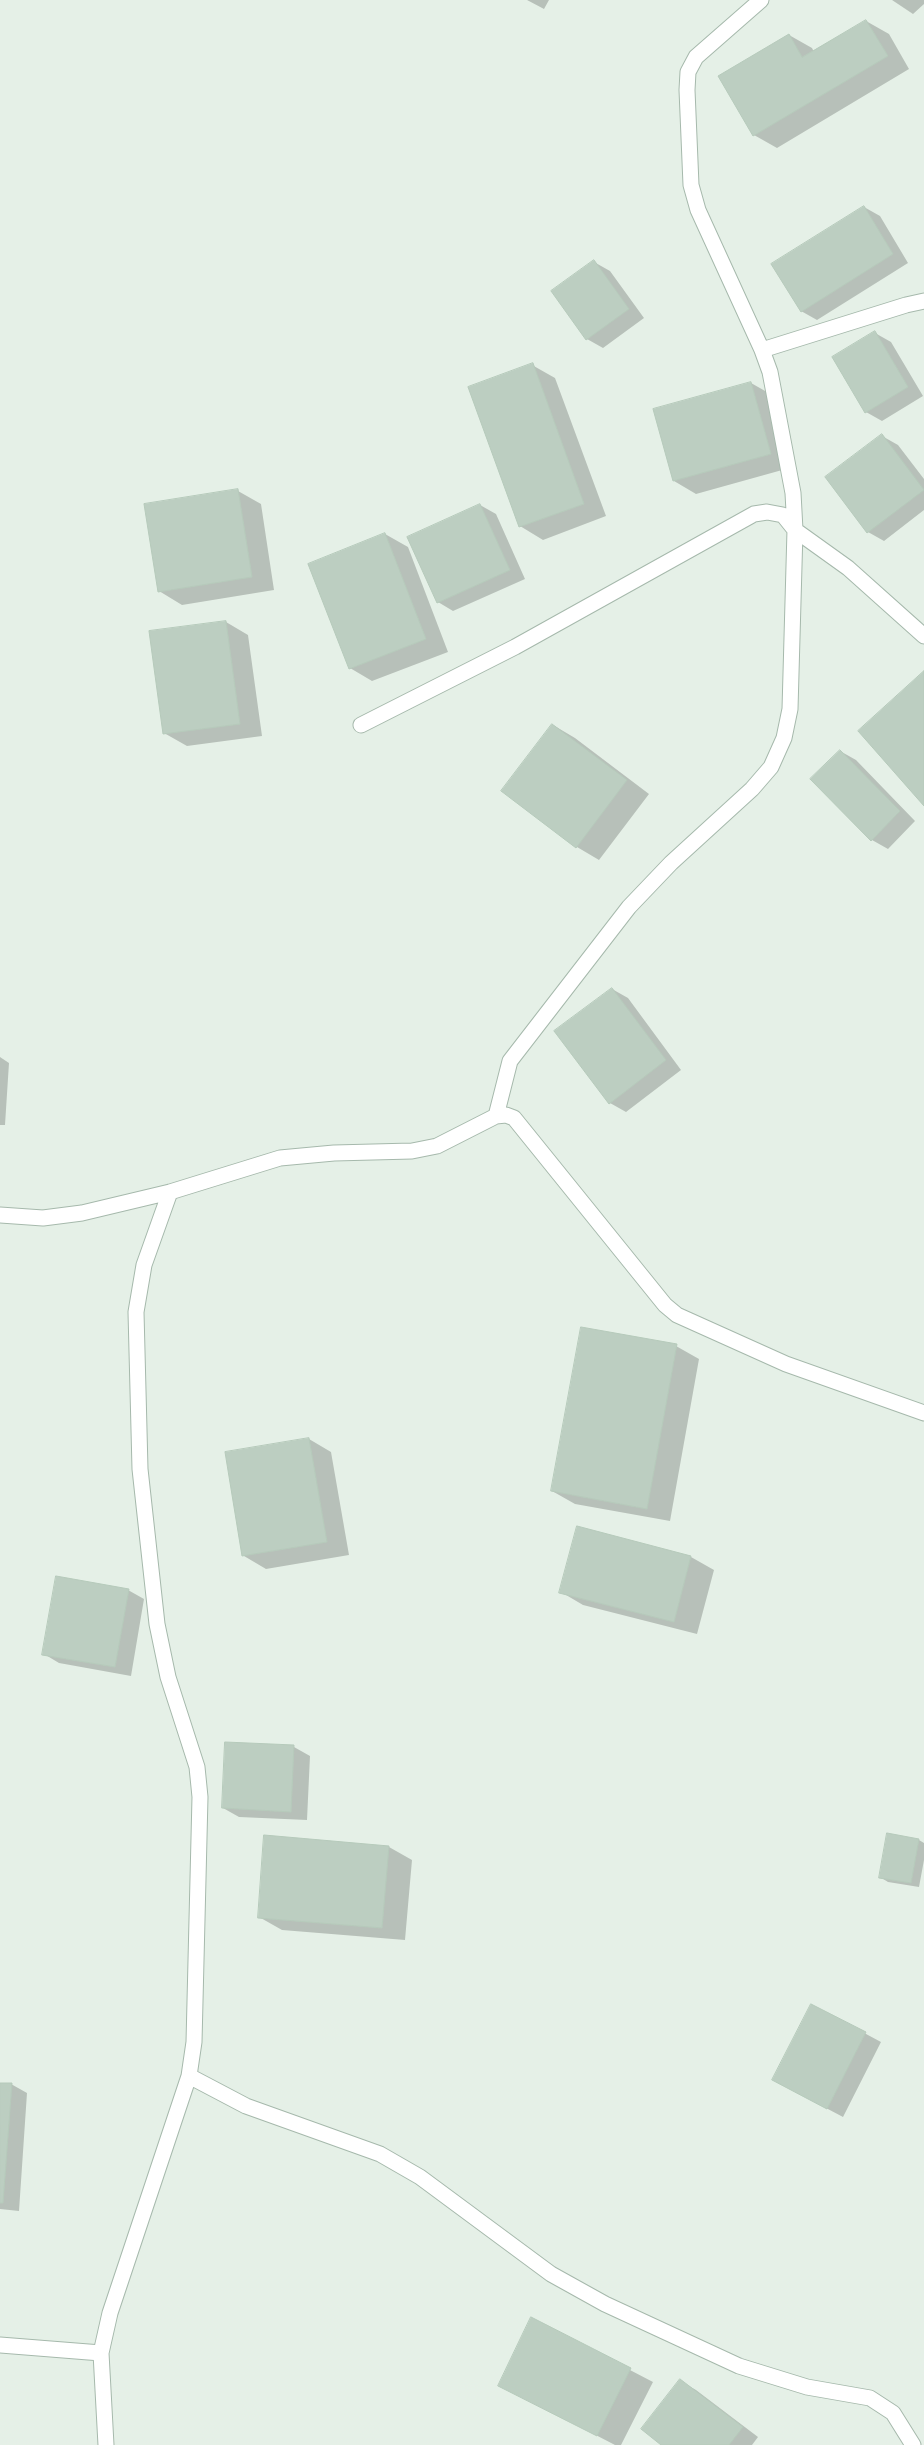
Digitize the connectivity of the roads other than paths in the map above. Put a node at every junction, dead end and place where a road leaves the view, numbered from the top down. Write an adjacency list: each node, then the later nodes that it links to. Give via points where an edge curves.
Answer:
1 (761, 0): 3 (street, via 696,57 688,72 686,90 691,185 698,210)
2 (924, 301): 3 (street)
3 (762, 350): 4 (street, via 770,372 793,493)
4 (795, 530): 5 (street, via 848,568); 6 (street, via 783,515 754,514 515,647); 7 (street, via 790,709 784,738 771,767 629,907 510,1061)
5 (924, 636)
6 (361, 725)
7 (496, 1116): 8 (street, via 437,1146 412,1152 334,1153 280,1158); 10 (street, via 514,1118 677,1316 786,1364)
8 (170, 1192): 9 (street, via 82,1213 43,1218); 11 (street, via 144,1265 136,1312 140,1469 157,1624 168,1676 197,1767 200,1797 194,2042)
9 (0, 1215)
10 (924, 1413)
11 (189, 2076): 13 (street, via 110,2313); 15 (street, via 246,2106 380,2154 420,2177 551,2274 605,2304 740,2366 806,2386 870,2398 893,2414)
12 (0, 2345): 13 (street)
13 (101, 2353): 14 (street)
14 (106, 2445)
15 (913, 2445)

